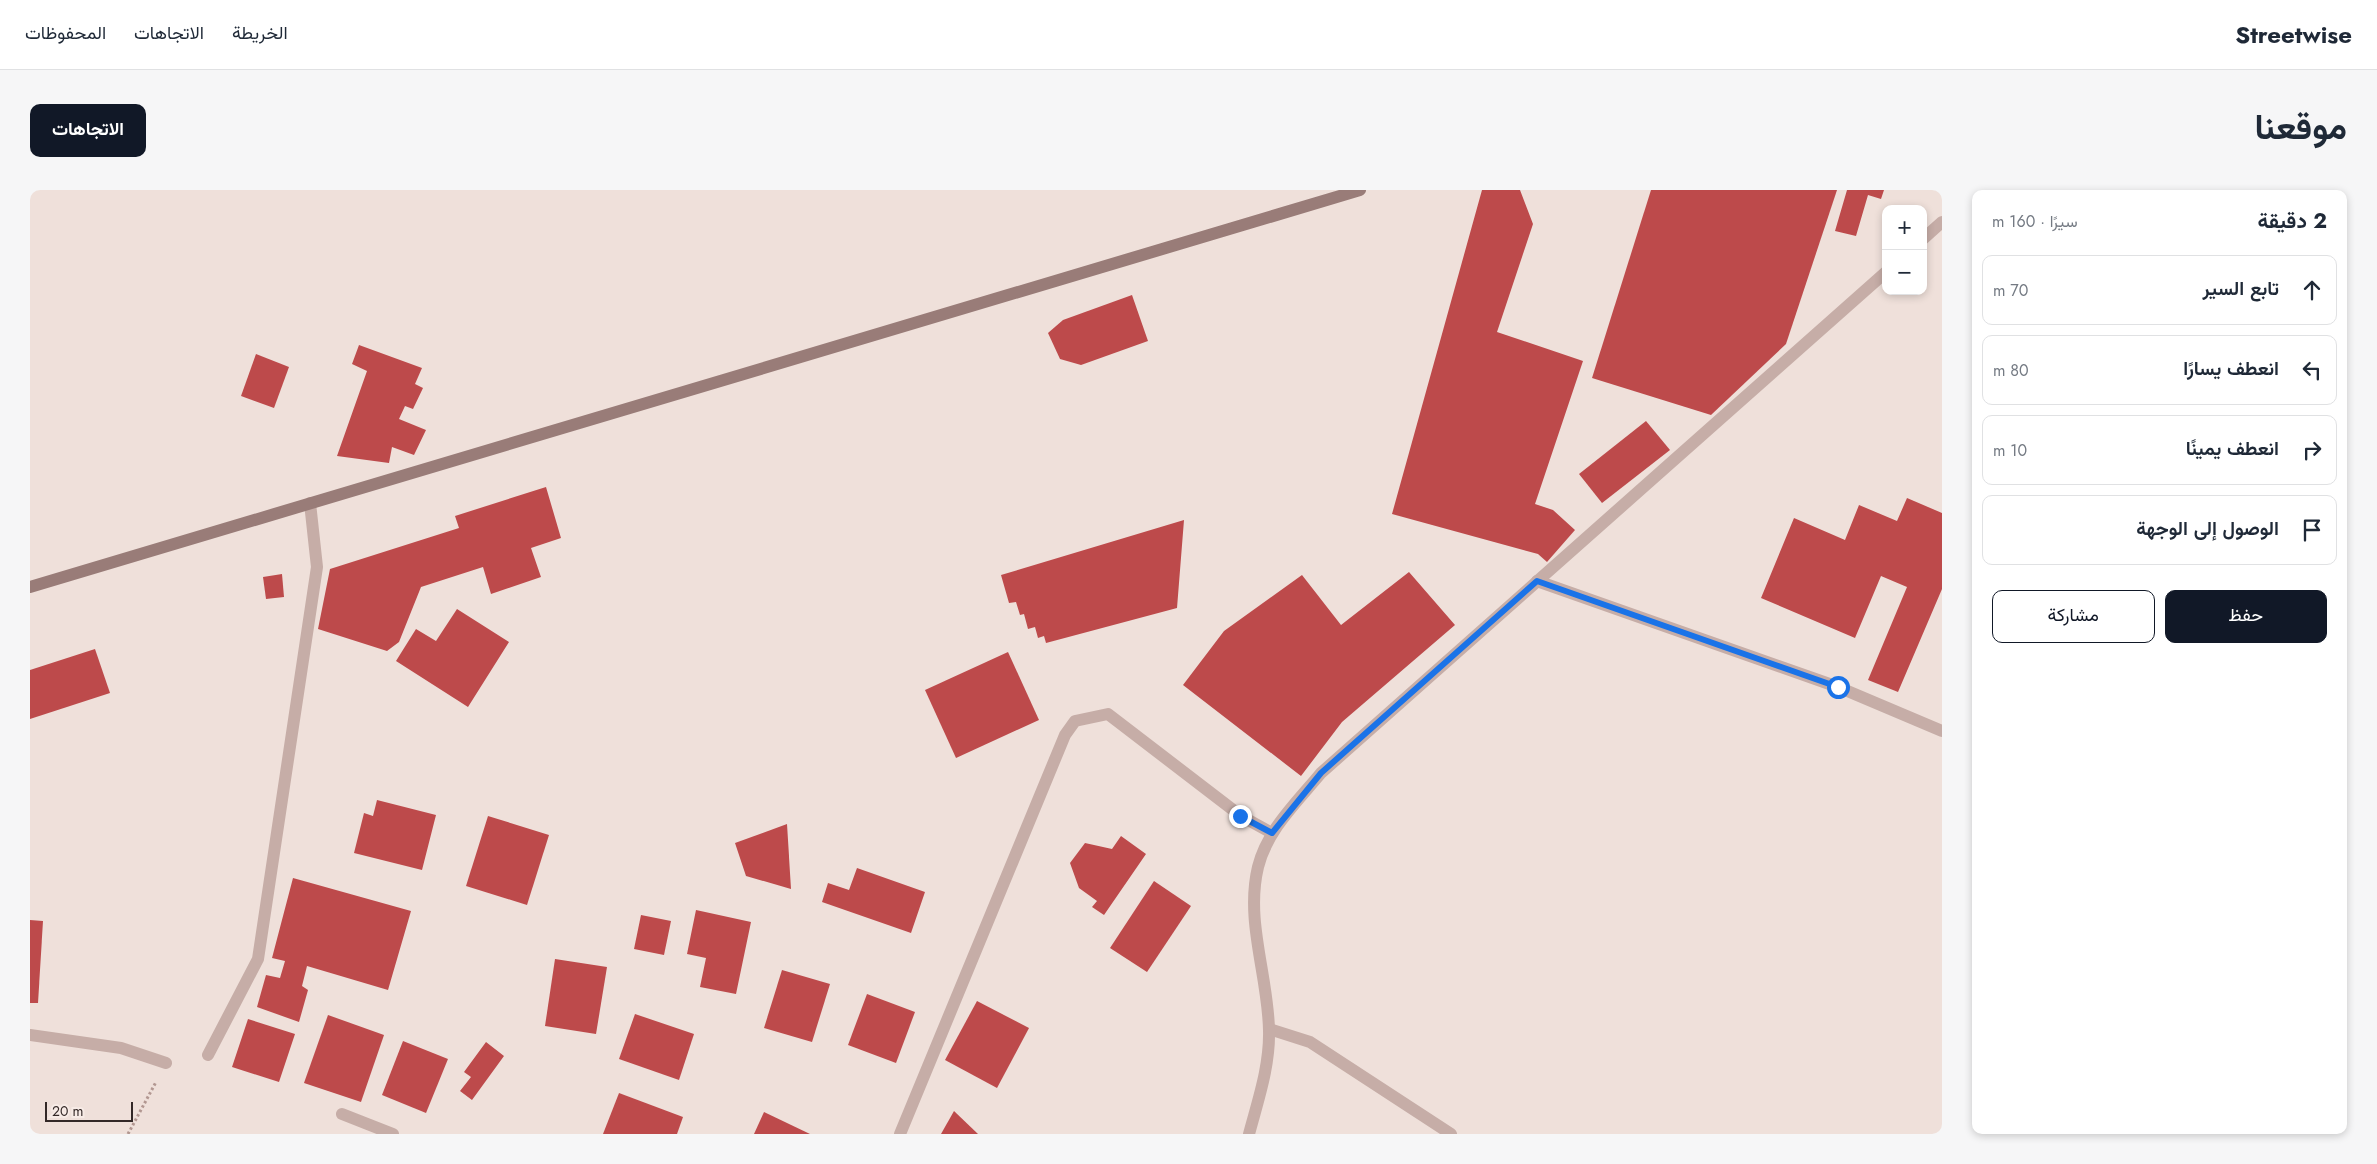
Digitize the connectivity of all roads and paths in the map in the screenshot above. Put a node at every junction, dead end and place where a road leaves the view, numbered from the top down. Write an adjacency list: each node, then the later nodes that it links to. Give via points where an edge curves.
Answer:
1 (1360, 190): 5 (main road)
2 (1942, 222): 3 (street)
3 (1927, 235)
4 (1882, 276): 6 (street)
5 (310, 504): 7 (main road); 12 (street, via 317,567 258,959)
6 (1537, 581): 8 (street, via 1838,687); 9 (street, via 1321,773)
7 (30, 587)
8 (1942, 731)
9 (1272, 833): 10 (street, via 1258,866 1252,901); 17 (street, via 1240,816 1108,714 1075,721 1065,735)
10 (1269, 1029): 18 (street, via 1267,1067); 19 (street, via 1310,1042)
11 (30, 1035): 13 (street, via 121,1048)
12 (208, 1055)
13 (166, 1063): 15 (path)
14 (342, 1114): 16 (street)
15 (128, 1134)
16 (393, 1134)
17 (900, 1134)
18 (1248, 1134)
19 (1451, 1134)

